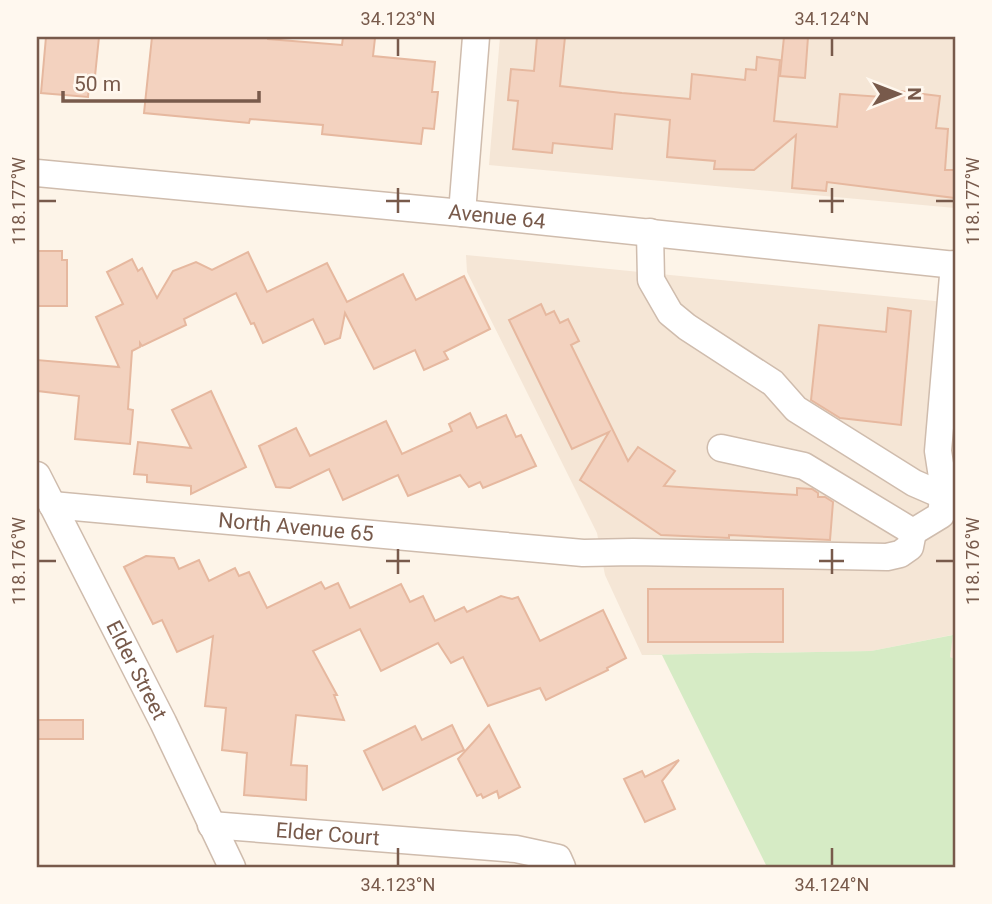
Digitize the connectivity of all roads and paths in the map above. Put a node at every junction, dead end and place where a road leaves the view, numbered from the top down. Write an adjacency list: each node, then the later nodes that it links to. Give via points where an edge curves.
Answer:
1 (476, 37): 3 (street)
2 (37, 173): 3 (street, Avenue 64)
3 (462, 212): 4 (street, Avenue 64)
4 (650, 232): 5 (street, Avenue 64); 8 (street, via 651,280 670,313 773,383 796,410 914,483)
5 (955, 265): 8 (street, via 938,451)
6 (721, 448): 10 (street, via 804,466)
7 (37, 475): 9 (street, Elder Street)
8 (949, 496): 10 (street, via 941,515)
9 (52, 505): 10 (street, North Avenue 65, via 583,553 887,557 910,547); 11 (street, Elder Street)
10 (913, 533)
11 (211, 825): 12 (street, Elder Street); 13 (street, Elder Court, via 516,849 558,859)
12 (232, 867)
13 (562, 867)

